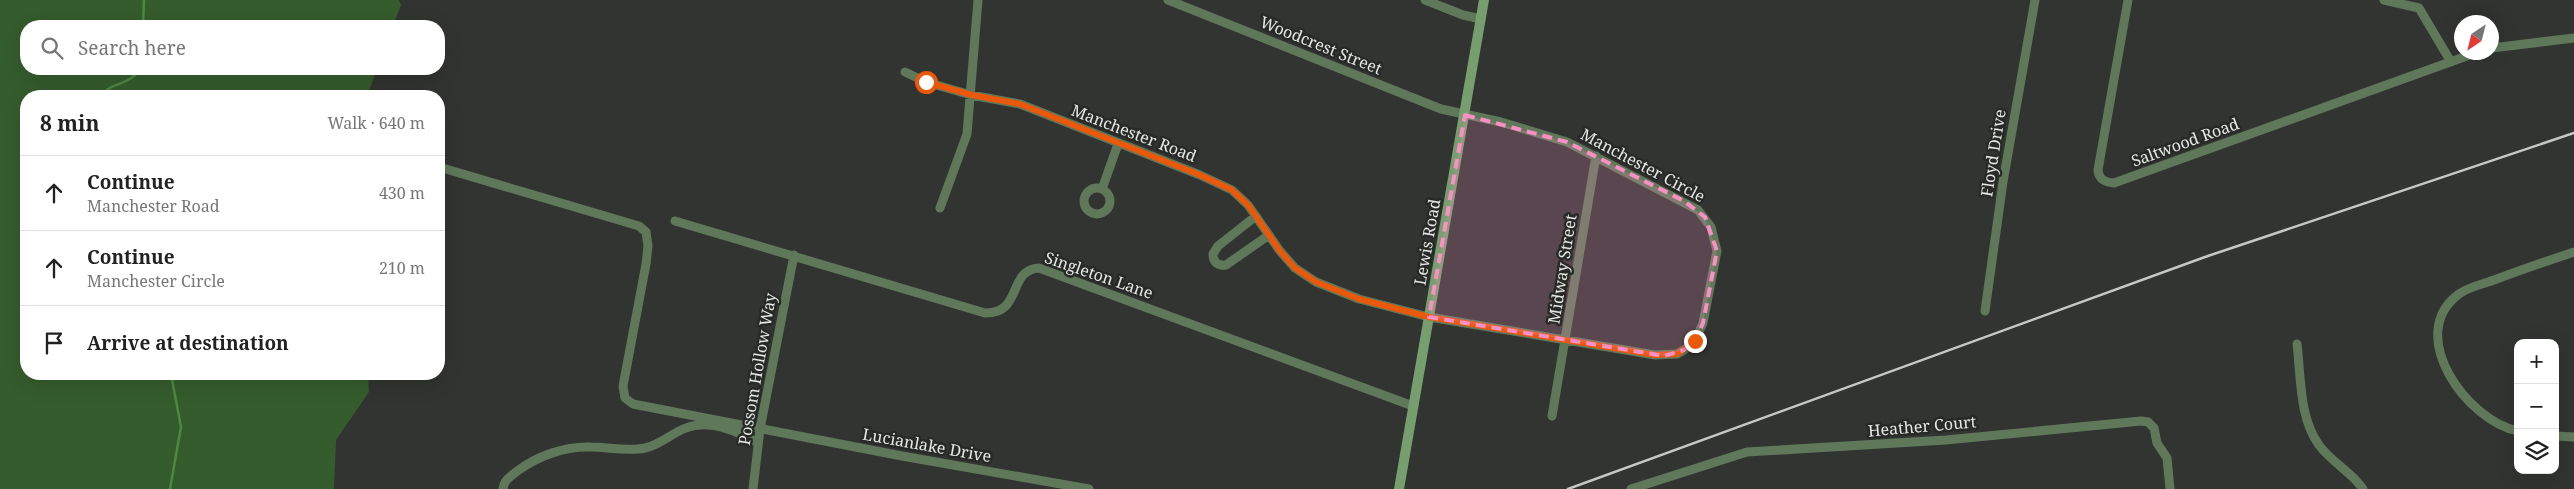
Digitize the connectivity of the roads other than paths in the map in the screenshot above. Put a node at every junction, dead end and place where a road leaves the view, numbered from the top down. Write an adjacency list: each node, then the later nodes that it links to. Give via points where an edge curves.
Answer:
1 (978, 0): 14 (street, via 970,74)
2 (1168, 0): 15 (street, Woodcrest Street, via 1432,105)
3 (1425, 0): 8 (street)
4 (1484, 0): 8 (street, Lewis Road)
5 (2035, 0): 26 (street, Floyd Drive, via 2003,182)
6 (2128, 0): 12 (street, Saltwood Road, via 2099,160 2098,174 2104,182 2119,182)
7 (2384, 0): 12 (street, via 2419,8)
8 (1481, 19): 15 (street, Lewis Road)
9 (2574, 38): 10 (street)
10 (2499, 47)
11 (2456, 60): 12 (street, Saltwood Road)
12 (2451, 62)
13 (905, 72): 14 (street, Manchester Road, via 926,82)
14 (972, 95): 16 (street, Manchester Road, via 1020,104); 20 (street, via 964,144)
15 (1465, 115): 17 (street, Manchester Circle, via 1548,135); 27 (street, Lewis Road)
16 (1118, 144): 19 (street); 21 (street, Manchester Road, via 1232,190)
17 (1596, 156): 28 (street, Midway Street); 28 (street, Manchester Circle, via 1698,210 1711,227 1717,251 1704,323 1695,341 1684,350 1677,354 1655,355)
18 (445, 169): 32 (street, Lucianlake Drive, via 639,226 646,232 648,246 623,386 626,398 637,406)
19 (1102, 189)
20 (940, 208)
21 (1256, 216): 23 (street, Manchester Road); 23 (street, via 1214,250 1214,260 1226,266)
22 (675, 221): 25 (street, Singleton Lane)
23 (1269, 235): 27 (street, Manchester Road, via 1287,260 1316,282 1384,307)
24 (2574, 252): 33 (street, via 2458,294 2443,314 2438,337 2444,362 2457,388 2487,418)
25 (794, 255): 30 (street, Singleton Lane, via 985,313 1005,308 1022,275 1040,268); 32 (street, Possom Hollow Way)
26 (1985, 311)
27 (1429, 317): 28 (street, Manchester Circle); 30 (street, Lewis Road)
28 (1566, 340): 31 (street, Midway Street)
29 (2298, 344): 43 (street, via 2311,430 2318,445)
30 (1412, 406): 40 (street, Lewis Road)
31 (1552, 416)
32 (760, 429): 36 (street, Possom Hollow Way); 39 (street, Lucianlake Drive)
33 (2514, 429)
34 (2559, 436): 35 (street)
35 (2574, 437)
36 (758, 443): 37 (street, via 730,430 695,425 681,429 648,448 569,448 528,463 508,478); 38 (street, Possom Hollow Way)
37 (503, 489)
38 (753, 489)
39 (1089, 489)
40 (1399, 489)
41 (1631, 489): 42 (street, Heather Court, via 1747,452 1936,441 2141,421 2154,428 2157,444 2167,458)
42 (2170, 489)
43 (2363, 489)

